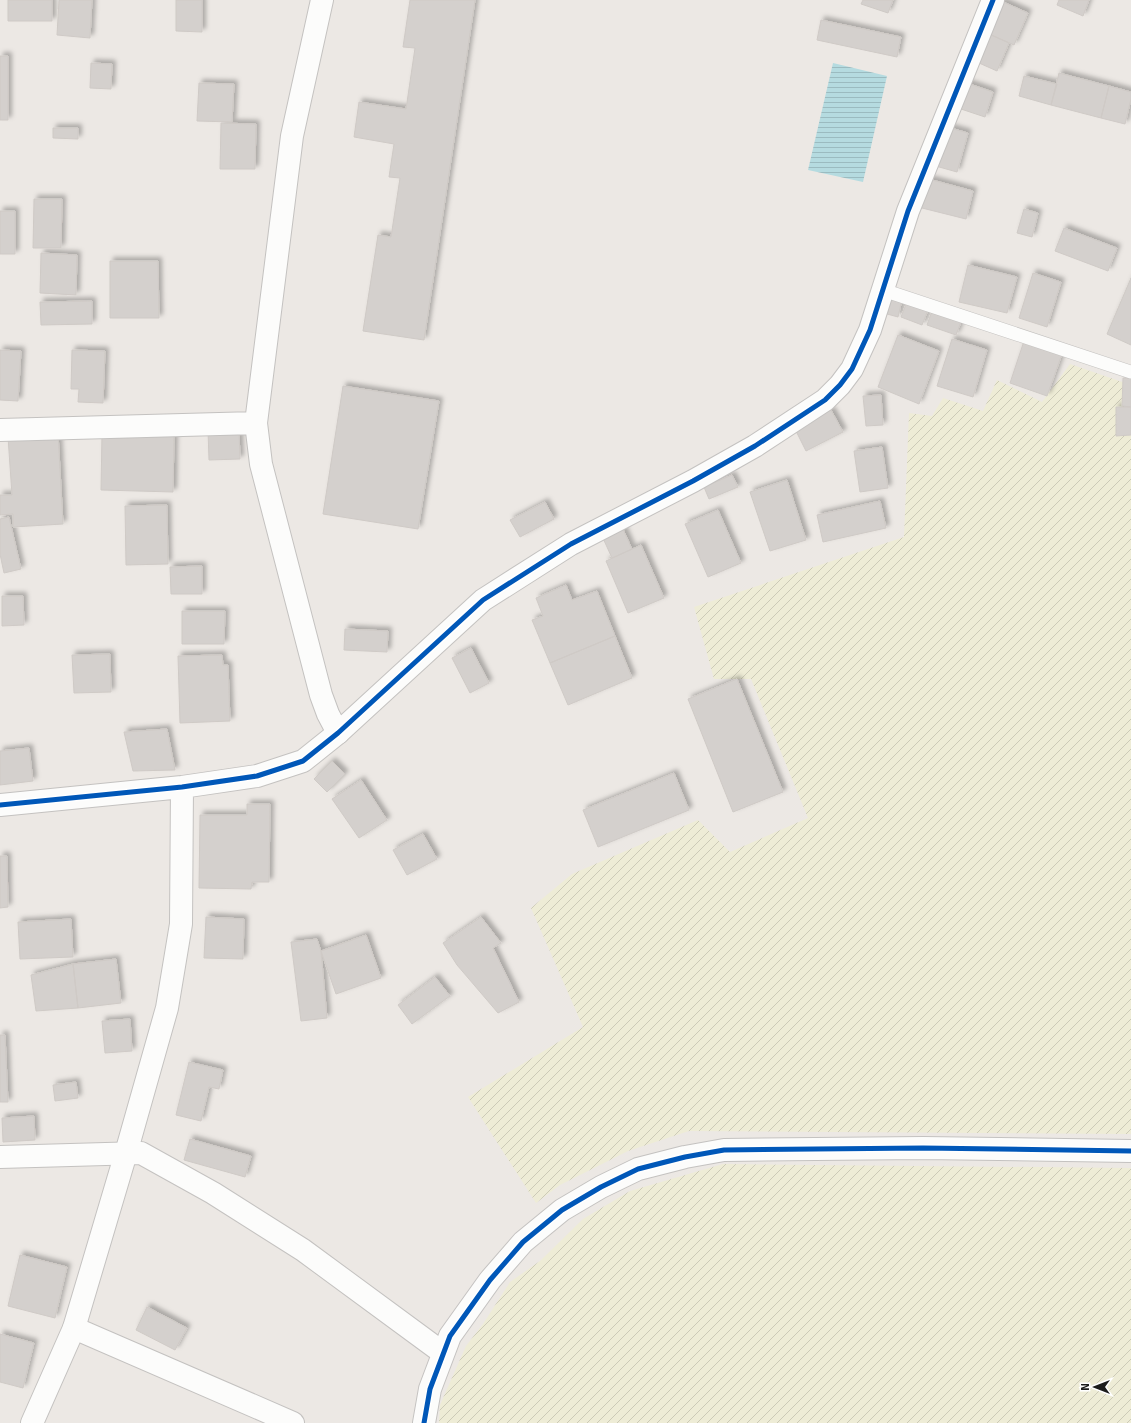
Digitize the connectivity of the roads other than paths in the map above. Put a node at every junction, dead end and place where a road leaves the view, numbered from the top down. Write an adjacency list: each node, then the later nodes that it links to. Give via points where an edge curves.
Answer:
1 (322, 0): 5 (street, via 292,136)
2 (993, 0): 3 (street, via 908,211)
3 (883, 290): 4 (lane); 7 (street, via 870,330 852,369 825,400 755,446 571,544 483,600)
4 (1131, 372)
5 (256, 423): 6 (street); 7 (street, via 260,464 321,695)
6 (0, 430)
7 (338, 733): 8 (street, via 303,761 257,776)
8 (182, 787): 9 (street); 11 (street, via 181,924 167,1008)
9 (0, 805)
10 (1131, 1151): 14 (street, via 923,1148 724,1150 638,1169 562,1210 523,1242 490,1280 450,1336)
11 (126, 1153): 12 (street); 13 (street); 14 (street, via 141,1153 219,1197 303,1250)
12 (0, 1157)
13 (74, 1328): 15 (street); 16 (street)
14 (443, 1353): 17 (street, via 430,1389)
15 (32, 1423)
16 (293, 1423)
17 (424, 1423)

